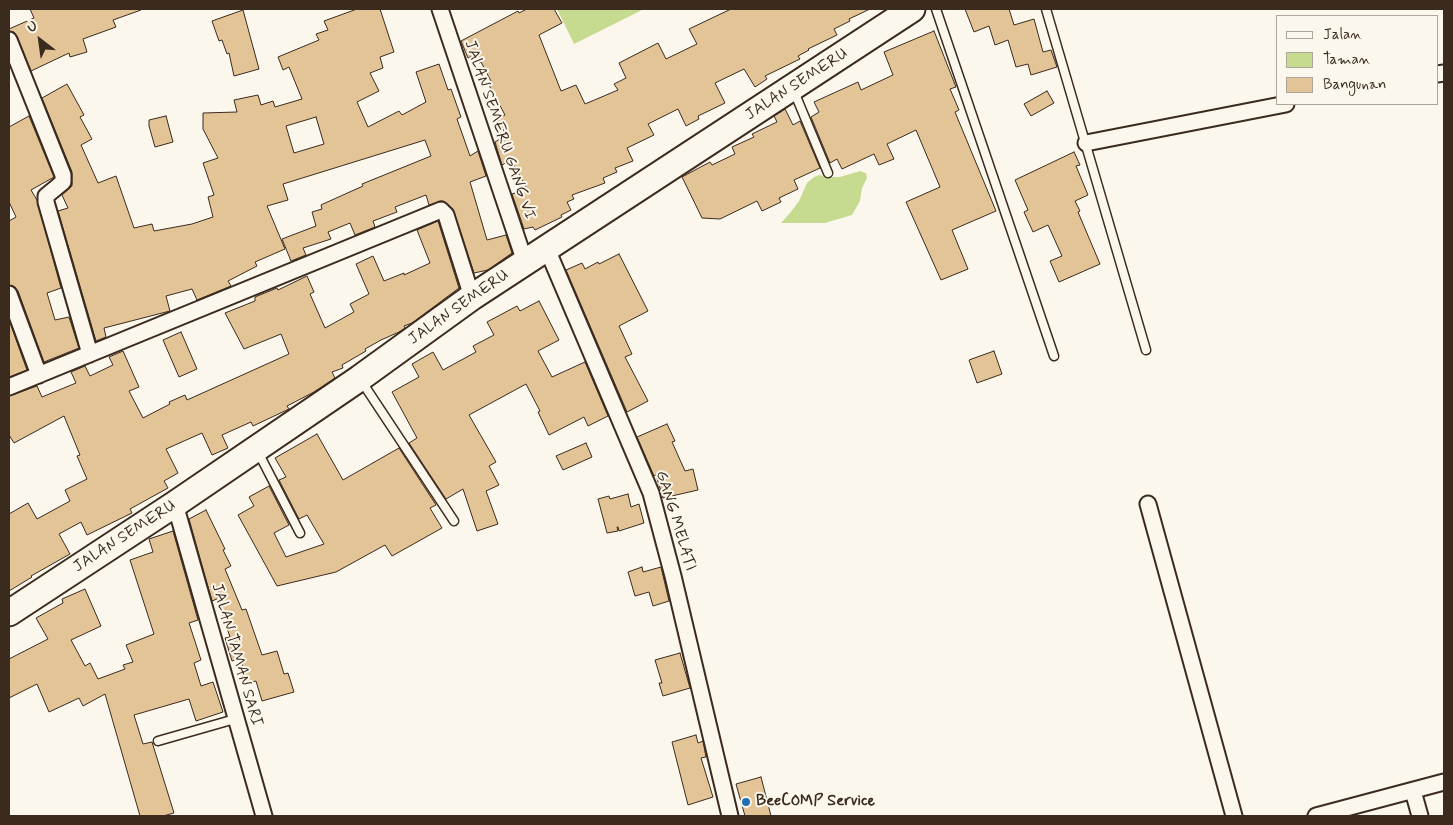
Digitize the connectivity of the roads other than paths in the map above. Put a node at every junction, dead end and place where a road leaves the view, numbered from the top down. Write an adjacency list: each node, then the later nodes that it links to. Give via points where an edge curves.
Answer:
1 (440, 9): 11 (street, JALAN SEMERU GANG VI)
2 (936, 9): 16 (lane)
3 (1046, 9): 8 (lane)
4 (898, 16): 6 (highway, JALAN SEMERU)
5 (9, 40): 15 (street, via 63,175 63,182 46,196 46,202)
6 (792, 88): 9 (lane); 10 (highway, JALAN SEMERU)
7 (1281, 105): 8 (street)
8 (1086, 143): 14 (lane)
9 (828, 174)
10 (546, 249): 11 (highway, JALAN SEMERU); 31 (street, GANG MELATI, via 651,493 674,576)
11 (526, 262): 13 (highway, JALAN SEMERU)
12 (9, 294): 17 (street)
13 (472, 297): 15 (street, via 446,215 441,210); 18 (highway, JALAN SEMERU)
14 (1146, 350)
15 (90, 354): 17 (street)
16 (1054, 356)
17 (39, 375): 19 (street)
18 (360, 378): 20 (highway, JALAN SEMERU); 23 (lane)
19 (9, 387)
20 (256, 448): 21 (highway, JALAN SEMERU); 24 (lane)
21 (176, 504): 25 (highway, JALAN SEMERU); 26 (street, JALAN TAMAN SARI)
22 (1148, 504): 32 (street)
23 (454, 521)
24 (300, 533)
25 (9, 613)
26 (235, 719): 27 (lane); 30 (street, JALAN TAMAN SARI)
27 (158, 741)
28 (1444, 782): 29 (street)
29 (1413, 791): 33 (street); 34 (street)
30 (264, 816)
31 (730, 816)
32 (1234, 816)
33 (1316, 816)
34 (1420, 816)

